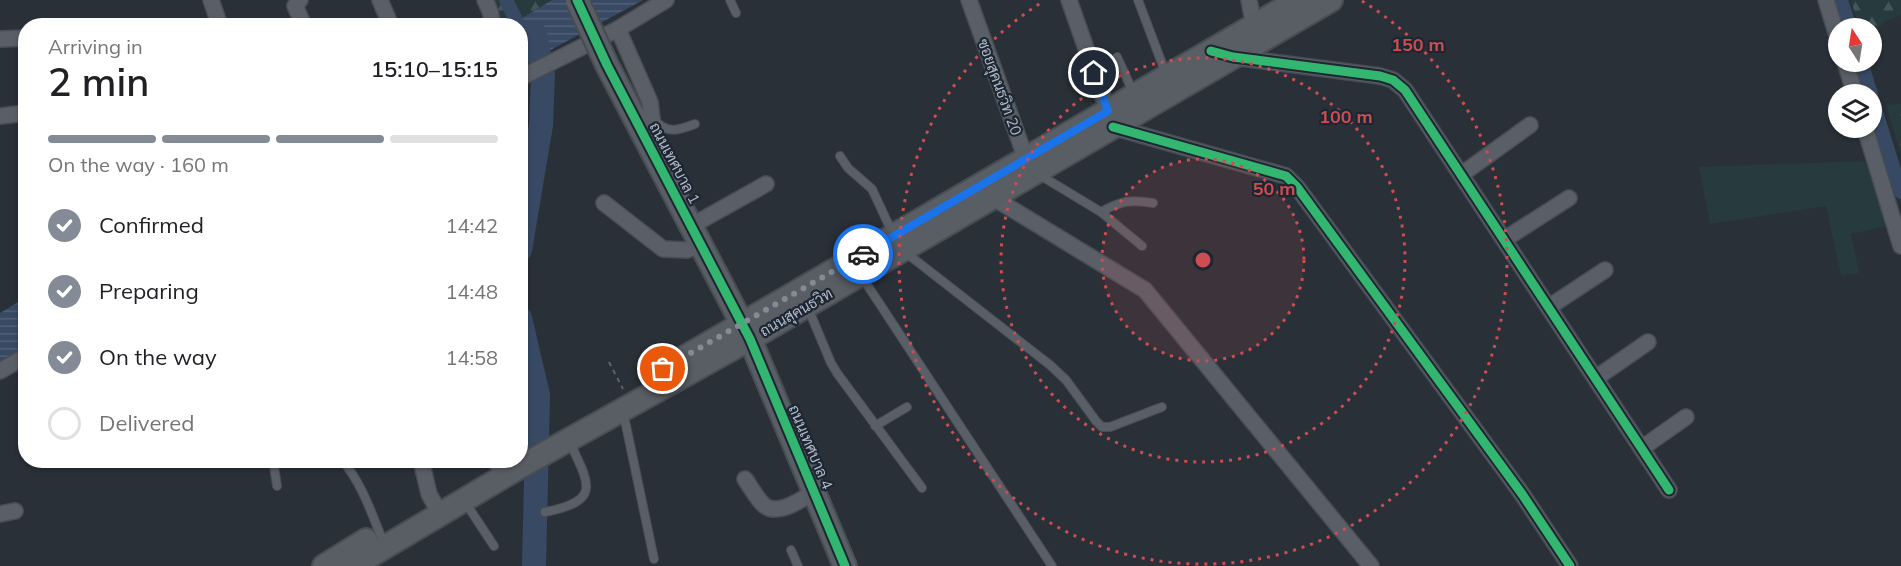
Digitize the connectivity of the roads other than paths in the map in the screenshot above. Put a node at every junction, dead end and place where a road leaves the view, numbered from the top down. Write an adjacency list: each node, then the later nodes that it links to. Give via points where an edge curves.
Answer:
1 (211, 0): 16 (street)
2 (300, 0): 17 (street, via 295,6)
3 (380, 0): 18 (street)
4 (485, 0): 19 (street)
5 (577, 0): 38 (main road, ถนนเทศบาล 1, bridge)
6 (666, 0): 22 (street)
7 (730, 0): 15 (lane)
8 (969, 0): 40 (street, ซอยสุคนธวิท 20)
9 (1069, 0): 34 (street)
10 (1138, 0): 29 (lane)
11 (1249, 0): 21 (street)
12 (1298, 0): 21 (main road, ถนนสุคนธวิท)
13 (1331, 0): 27 (main road, ถนนสุคนธวิท)
14 (1826, 0): 20 (street)
15 (736, 13)
16 (217, 18)
17 (300, 18)
18 (388, 18)
19 (492, 18)
20 (1832, 18)
21 (1254, 26): 25 (main road, ถนนสุคนธวิท)
22 (618, 29): 28 (street); 33 (street, via 646,90)
23 (18, 38): 24 (street)
24 (0, 39)
25 (1211, 51): 27 (street); 29 (main road, ถนนสุคนธวิท)
26 (1118, 57): 30 (lane)
27 (1233, 57): 34 (main road, ถนนสุคนธวิท); 41 (street, via 1393,80 1405,90)
28 (528, 75)
29 (1167, 76): 30 (main road, ถนนสุคนธวิท)
30 (1134, 95): 34 (main road, ถนนสุคนธวิท)
31 (18, 114): 32 (street)
32 (0, 116)
33 (652, 118): 35 (lane, via 669,130); 38 (street)
34 (1110, 119): 40 (main road, ถนนสุคนธวิท); 93 (street, via 1286,176)
35 (695, 124)
36 (1530, 126): 41 (street)
37 (1868, 138): 52 (street)
38 (652, 151): 48 (main road, ถนนเทศบาล 1)
39 (840, 156): 50 (lane, via 872,189)
40 (1031, 165): 43 (main road, ถนนสุคนธวิท); 47 (lane); 50 (main road, ถนนสุคนธวิท)
41 (1462, 174): 49 (street)
42 (766, 184): 48 (street)
43 (992, 197): 50 (main road, ถนนสุคนธวิท); 92 (street, via 1145,290)
44 (1569, 198): 49 (street)
45 (604, 203): 48 (street, via 663,249 687,250)
46 (1153, 203): 47 (lane, via 1124,201)
47 (1101, 212): 51 (lane)
48 (696, 236): 57 (main road, ถนนเทศบาล 1)
49 (1505, 239): 56 (street)
50 (898, 243): 54 (main road, ถนนสุคนธวิท); 55 (main road, ถนนสุคนธวิท); 64 (lane, via 1050,365 1102,427)
51 (1142, 246)
52 (1901, 246)
53 (1605, 270): 56 (street)
54 (860, 274): 55 (main road, ถนนสุคนธวิท); 91 (lane)
55 (804, 298): 57 (main road, ถนนสุคนธวิท); 66 (lane, via 831,363)
56 (1549, 307): 61 (street)
57 (746, 332): 62 (main road, ถนนสุคนธวิท); 79 (main road, ถนนเทศบาล 4)
58 (1648, 342): 61 (street)
59 (18, 362): 60 (street)
60 (0, 371)
61 (1596, 378): 68 (street)
62 (626, 402): 67 (main road, ถนนสุคนธวิท); 86 (lane)
63 (907, 407): 66 (lane)
64 (1162, 407)
65 (1686, 417): 68 (street)
66 (875, 426): 77 (lane)
67 (558, 440): 69 (main road, ถนนสุคนธวิท); 82 (lane, via 585,475 587,488 568,507)
68 (1642, 448): 78 (street)
69 (528, 452)
70 (274, 468): 76 (lane)
71 (348, 468): 83 (lane)
72 (424, 468): 81 (street)
73 (496, 468): 81 (main road, ถนนสุคนธวิท)
74 (499, 468): 80 (main road, ถนนสุคนธวิท)
75 (746, 479): 79 (street, via 768,508 792,504)
76 (277, 486)
77 (922, 488)
78 (1669, 490)
79 (814, 492): 90 (main road, ถนนเทศบาล 4)
80 (464, 500): 81 (main road, ถนนสุคนธวิท); 84 (lane)
81 (436, 508): 83 (main road, ถนนสุคนธวิท)
82 (545, 512)
83 (382, 540): 87 (main road, ถนนสุคนธวิท); 88 (main road, ถนนสุคนธวิท)
84 (494, 546)
85 (791, 550): 89 (lane)
86 (654, 560)
87 (324, 566)
88 (353, 566)
89 (798, 566)
90 (845, 566)
91 (1052, 566)
92 (1371, 566)
93 (1570, 566)

